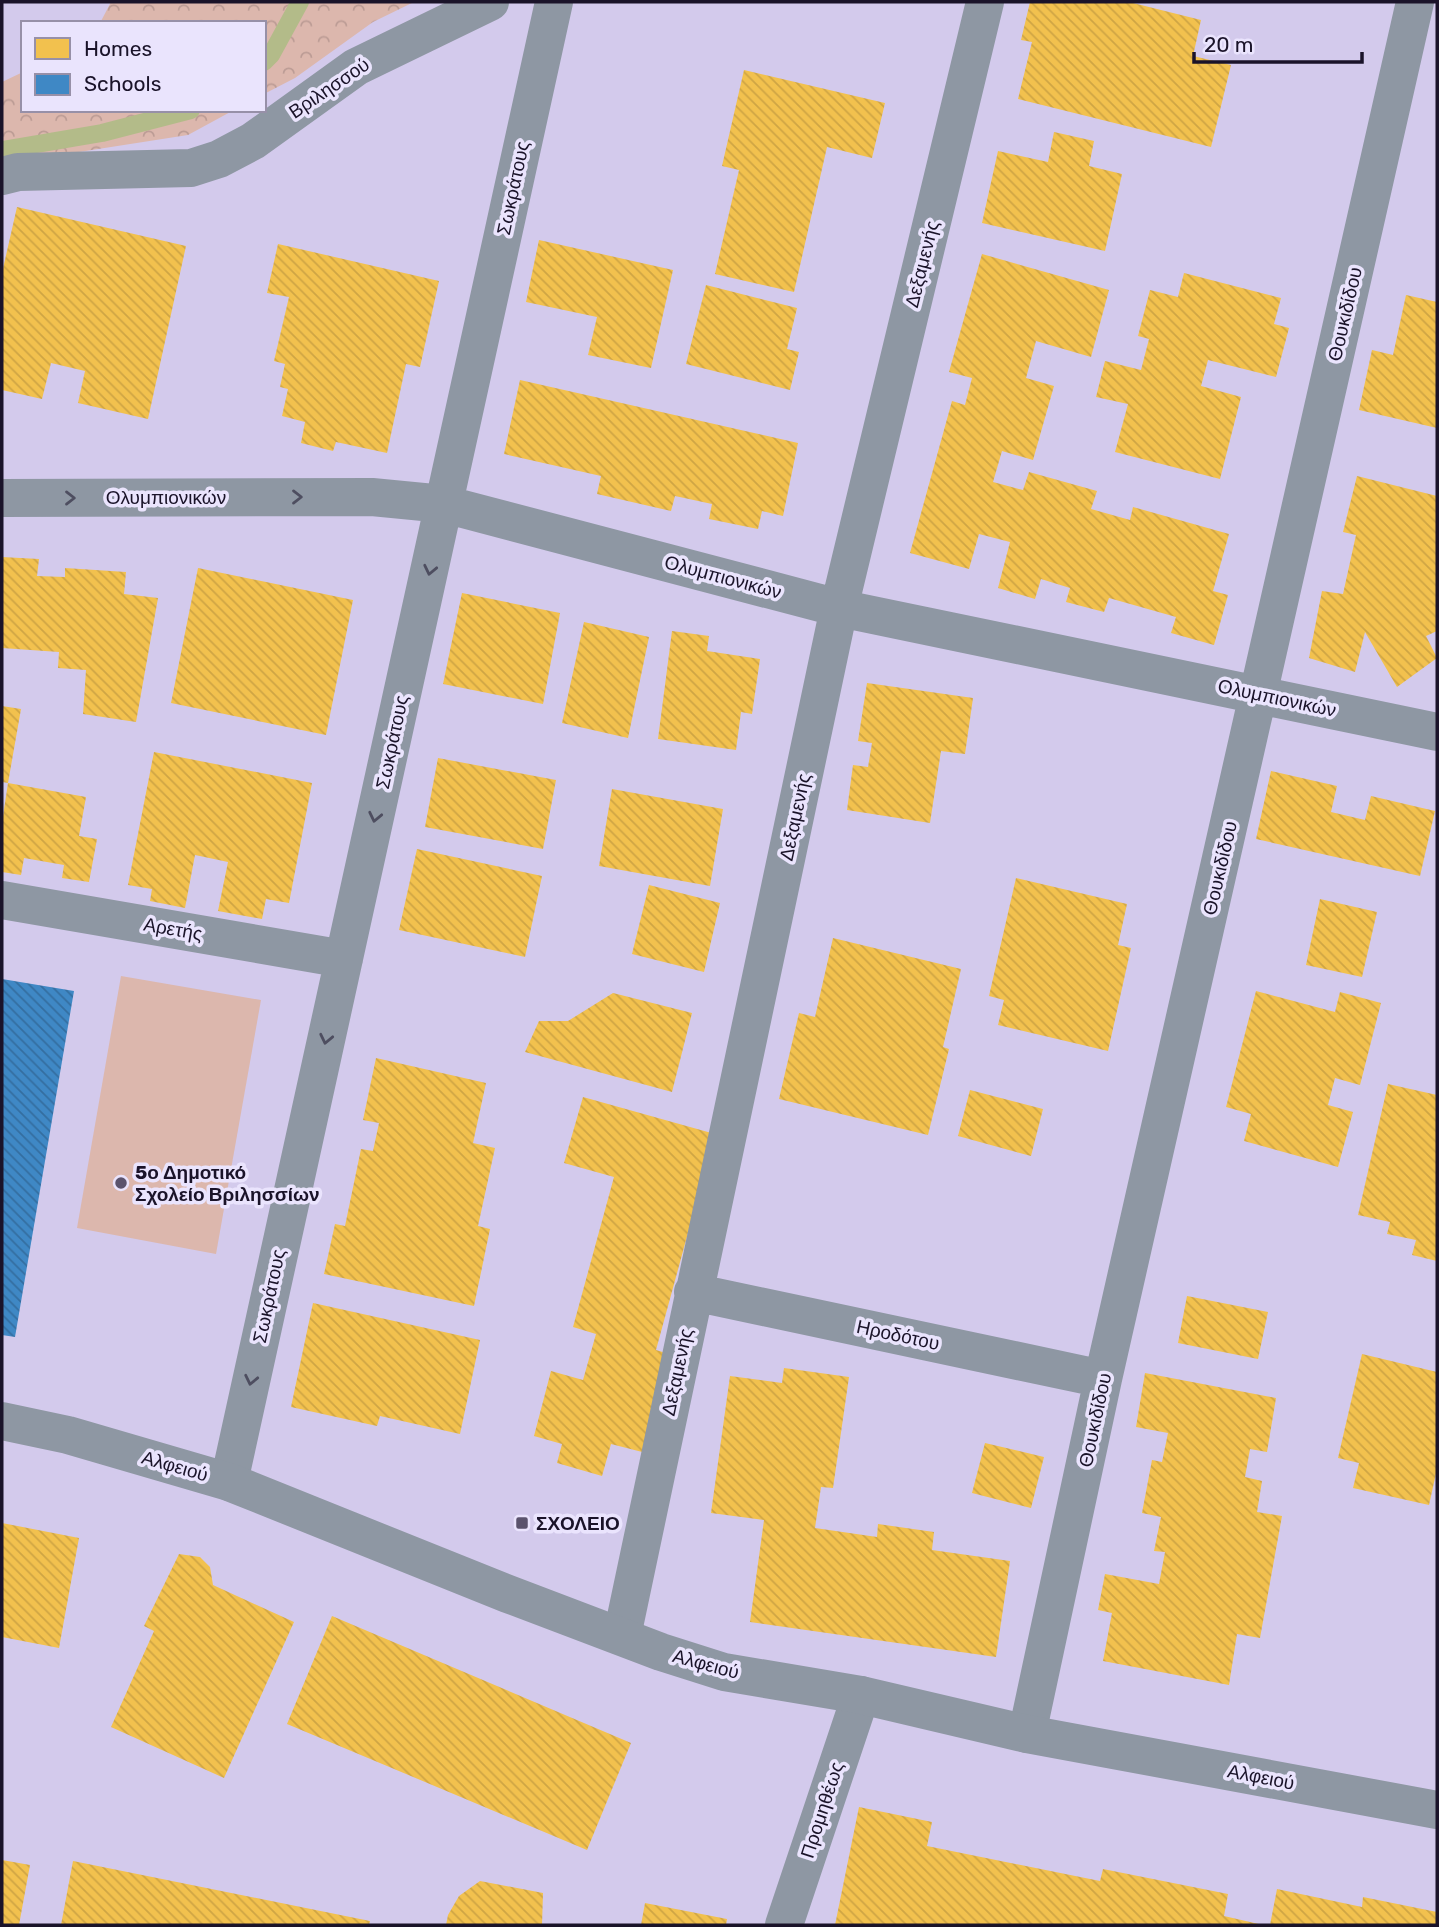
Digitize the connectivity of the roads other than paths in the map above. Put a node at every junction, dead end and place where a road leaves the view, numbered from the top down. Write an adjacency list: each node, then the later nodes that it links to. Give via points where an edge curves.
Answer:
1 (490, 2): 5 (street, Βριλησσού, via 356,67 253,141 219,159 191,168)
2 (554, 2): 7 (street, Σωκράτους)
3 (985, 2): 8 (street, Δεξαμενής)
4 (1415, 2): 9 (street, Θουκιδίδου)
5 (2, 176)
6 (2, 498): 7 (street, Ολυμπιονικών, one-way to 7, via 372,497)
7 (444, 504): 8 (street, Ολυμπιονικών); 12 (street, Σωκράτους, one-way to 12)
8 (839, 608): 9 (street, Ολυμπιονικών); 13 (street, Δεξαμενής)
9 (1259, 695): 10 (street, Ολυμπιονικών); 14 (street, Θουκιδίδου)
10 (1437, 732)
11 (2, 900): 12 (street, Αρετής)
12 (344, 959): 16 (street, Σωκράτους, one-way to 16)
13 (693, 1292): 14 (street, Ηροδότου); 17 (street, Δεξαμενής)
14 (1103, 1379): 19 (street, Θουκιδίδου)
15 (2, 1421): 16 (street, Αλφειού, via 68,1435)
16 (229, 1482): 17 (street, Αλφειού)
17 (622, 1636): 18 (street, Αλφειού, via 724,1672)
18 (860, 1695): 19 (street, Αλφειού); 21 (street, Προμηθέως)
19 (1027, 1734): 20 (street, Αλφειού)
20 (1437, 1810)
21 (784, 1925)

